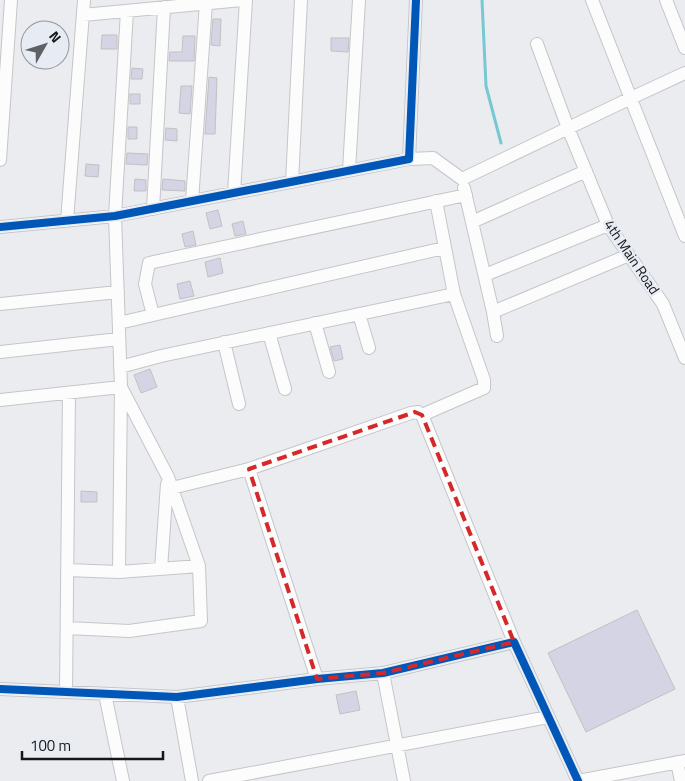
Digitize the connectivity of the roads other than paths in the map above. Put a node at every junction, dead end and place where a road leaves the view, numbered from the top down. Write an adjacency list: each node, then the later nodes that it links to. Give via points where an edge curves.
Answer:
1 (11, 0): 20 (street)
2 (84, 0): 13 (street)
3 (242, 0): 10 (street)
4 (246, 0): 25 (street)
5 (301, 0): 24 (street)
6 (359, 0): 21 (street)
7 (416, 0): 19 (street)
8 (592, 0): 17 (street)
9 (666, 0): 15 (street)
10 (206, 3): 11 (street); 27 (street)
11 (164, 7): 12 (street); 29 (street)
12 (127, 11): 13 (street); 30 (street)
13 (83, 15): 31 (street)
14 (537, 44): 18 (street, 4th Main Road)
15 (685, 48)
16 (685, 73): 17 (street)
17 (631, 98): 18 (street); 35 (street)
18 (568, 128): 22 (street, 4th Main Road); 23 (street)
19 (409, 159): 21 (street); 23 (street, via 432,158)
20 (0, 160)
21 (349, 170): 24 (street)
22 (586, 171): 32 (street); 33 (street, 4th Main Road)
23 (462, 179): 26 (street)
24 (292, 182): 25 (street)
25 (234, 193): 27 (street)
26 (466, 195): 28 (street); 32 (street)
27 (192, 201): 29 (street)
28 (436, 201): 36 (street); 44 (street, via 149,263 145,284)
29 (154, 209): 30 (street)
30 (115, 216): 31 (street); 39 (street)
31 (67, 221): 34 (street)
32 (472, 222): 38 (street)
33 (608, 225): 37 (street, 4th Main Road); 38 (street)
34 (0, 227)
35 (685, 236)
36 (444, 248): 40 (street); 44 (street)
37 (629, 255): 42 (street); 53 (street, 4th Main Road, via 663,304)
38 (485, 275): 42 (street)
39 (118, 292): 41 (street); 45 (street)
40 (454, 294): 43 (street); 61 (street, via 484,388)
41 (0, 304)
42 (493, 312): 48 (street)
43 (359, 314): 46 (street); 51 (street)
44 (153, 315): 45 (street)
45 (119, 323): 49 (street)
46 (315, 323): 47 (street); 55 (street)
47 (269, 333): 50 (street); 57 (street)
48 (497, 336)
49 (119, 339): 52 (street); 54 (street)
50 (224, 342): 54 (street); 60 (street)
51 (369, 348)
52 (0, 352)
53 (685, 358)
54 (120, 367): 56 (street)
55 (329, 372)
56 (120, 387): 58 (street); 63 (street); 67 (street)
57 (285, 389)
58 (69, 393): 59 (street); 66 (street)
59 (0, 400)
60 (239, 404)
61 (422, 416): 62 (street, via 414,412); 69 (street)
62 (250, 469): 63 (street); 71 (street)
63 (170, 483): 64 (street); 65 (street)
64 (199, 566): 65 (street); 68 (street, via 201,621 129,631)
65 (161, 569): 67 (street)
66 (67, 570): 67 (street); 68 (street)
67 (119, 572)
68 (67, 628): 73 (street)
69 (514, 642): 70 (street); 76 (street)
70 (382, 673): 71 (street); 77 (street)
71 (317, 679): 75 (street)
72 (0, 688): 73 (street)
73 (66, 692): 74 (street)
74 (105, 694): 75 (street); 79 (street)
75 (177, 697): 80 (street)
76 (548, 716): 77 (street); 83 (street)
77 (397, 745): 81 (street); 82 (street)
78 (681, 762): 83 (street); 84 (street)
79 (123, 781)
80 (192, 781)
81 (209, 781)
82 (404, 781)
83 (578, 781)
84 (681, 781)

